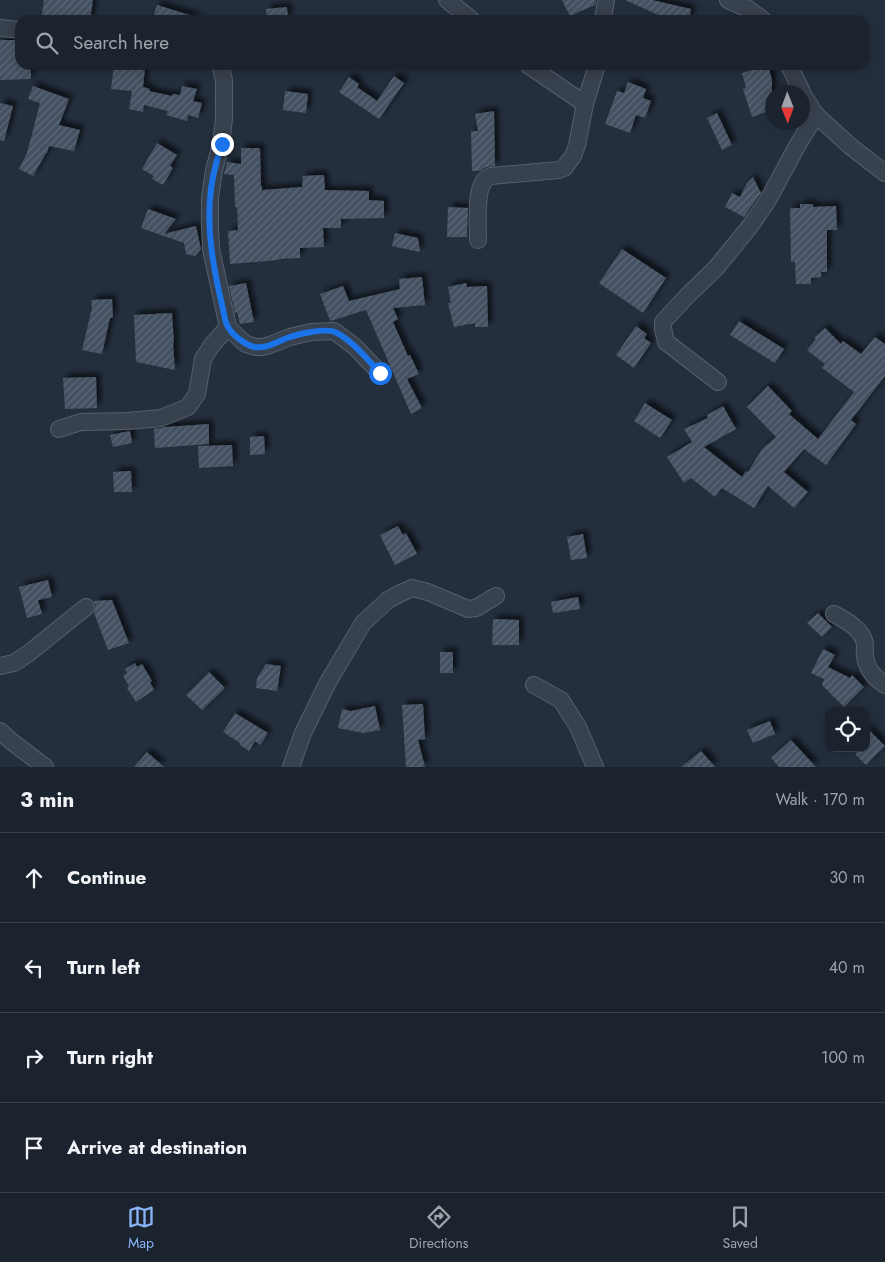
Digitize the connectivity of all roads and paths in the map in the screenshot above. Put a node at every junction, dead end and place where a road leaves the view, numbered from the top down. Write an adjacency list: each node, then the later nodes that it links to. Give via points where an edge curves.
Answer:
1 (447, 0): 5 (street)
2 (606, 0): 6 (street)
3 (728, 0): 4 (street)
4 (747, 5): 7 (street)
5 (466, 15)
6 (604, 15)
7 (758, 15)
8 (0, 28): 9 (street)
9 (15, 30)
10 (221, 70): 20 (street, via 224,119 210,198 210,227 211,249)
11 (535, 70): 15 (street)
12 (595, 70): 15 (street)
13 (791, 70): 14 (street)
14 (798, 85)
15 (585, 104): 19 (street, via 577,145 564,168 485,179 478,206)
16 (810, 106): 17 (street)
17 (816, 115): 18 (street); 22 (street, via 751,226 716,268 663,322 666,342)
18 (885, 173)
19 (478, 240)
20 (228, 327): 21 (street, via 254,347 311,332 334,332 354,346); 23 (street, via 204,359 197,394 188,408 161,418 81,422)
21 (380, 373)
22 (718, 382)
23 (59, 429)
24 (496, 596): 32 (street, via 468,609 412,588 388,600 363,623 328,682 303,733)
25 (86, 607): 27 (street, via 29,653)
26 (834, 614): 29 (street, via 859,632 864,641 868,669)
27 (0, 666)
28 (534, 684): 33 (street, via 561,700 578,727)
29 (885, 685)
30 (0, 731): 31 (street)
31 (45, 767)
32 (291, 767)
33 (595, 767)

